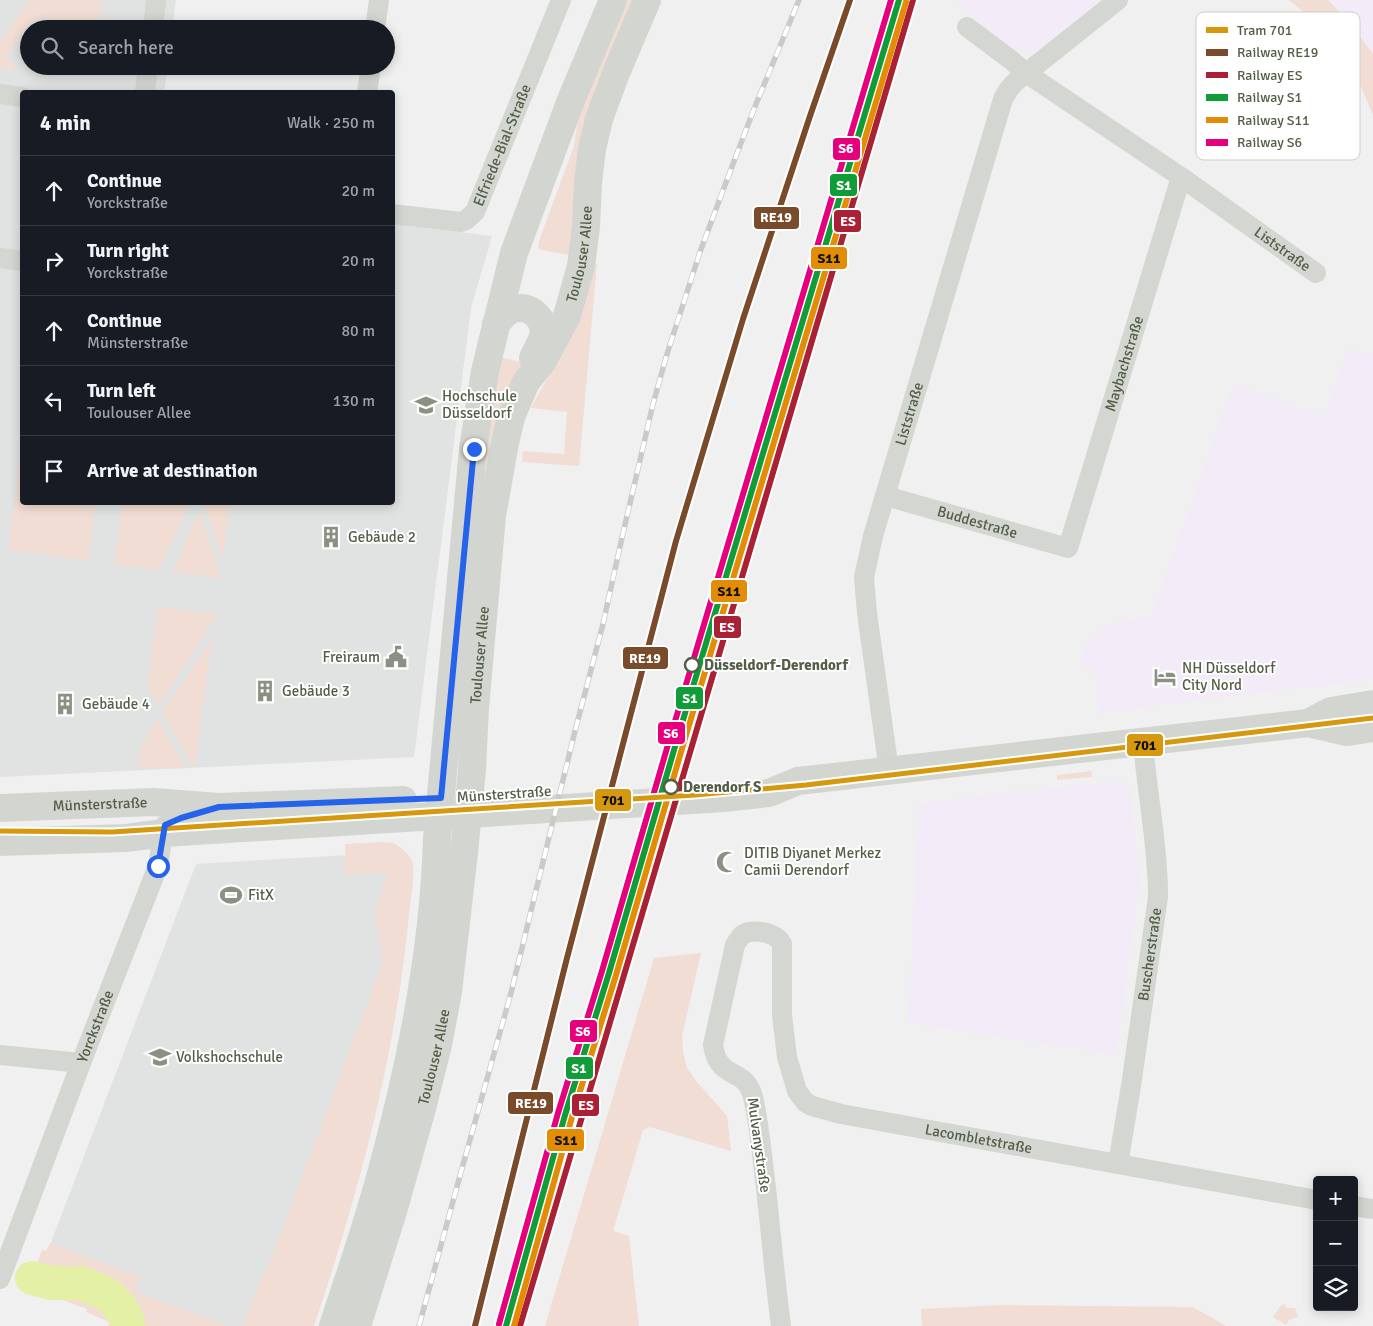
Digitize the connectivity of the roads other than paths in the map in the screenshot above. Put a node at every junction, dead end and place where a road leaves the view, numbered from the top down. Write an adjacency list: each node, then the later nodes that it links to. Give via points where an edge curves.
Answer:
1 (156, 0): 7 (street)
2 (379, 0): 8 (street)
3 (561, 0): 18 (street, Elfriede-Bial-Straße, via 474,212 461,222)
4 (613, 0): 22 (main road, Toulouser Allee, via 570,100 527,216)
5 (647, 0): 23 (main road, Toulouser Allee, via 599,119 592,149 581,266 567,316 542,362)
6 (1118, 0): 10 (street, Liststraße)
7 (153, 20)
8 (376, 20)
9 (967, 28): 10 (street, Liststraße)
10 (1026, 73): 17 (street, Liststraße); 24 (street, Liststraße, via 1009,88 1003,99)
11 (147, 75): 13 (street)
12 (370, 75): 14 (street)
13 (145, 90)
14 (367, 90)
15 (0, 94): 16 (street)
16 (20, 97)
17 (1181, 177): 21 (street, Liststraße); 25 (street, Maybachstraße)
18 (395, 214)
19 (0, 258): 20 (street)
20 (20, 261)
21 (1316, 274)
22 (496, 324): 23 (main road, via 507,312 517,308 530,310 540,319 544,336); 33 (main road, Toulouser Allee, via 485,371 474,449)
23 (526, 382): 31 (main road, Toulouser Allee, via 504,443 492,516 476,690 472,770)
24 (886, 496): 25 (street, Buddestraße); 30 (street, Liststraße, via 864,577)
25 (1068, 548)
26 (1373, 704): 27 (main road, Münsterstraße, via 1331,712)
27 (1308, 723): 28 (main road, Münsterstraße, via 1347,732); 29 (main road, Münsterstraße)
28 (1373, 728)
29 (1143, 742): 30 (main road, Münsterstraße); 40 (street, Buscherstraße, via 1158,896)
30 (889, 770): 31 (main road, Münsterstraße, via 798,781 769,793 724,798)
31 (476, 805): 33 (main road, Münsterstraße); 46 (main road, Toulouser Allee, via 438,1045 394,1208)
32 (219, 807): 33 (main road, Münsterstraße); 34 (main road, Münsterstraße, via 154,802); 35 (street, via 165,825)
33 (440, 807): 35 (main road, Münsterstraße); 45 (main road, Toulouser Allee, via 435,886 414,1034 382,1170)
34 (0, 808)
35 (164, 833): 36 (main road, Münsterstraße, via 126,838); 39 (street, Yorckstraße, via 158,866)
36 (0, 842)
37 (780, 940): 40 (street, Lacombletstraße, via 783,947 782,1015 787,1057 797,1091 805,1102 841,1114); 47 (street, Mulvanystraße, via 766,933 749,932 738,940 713,1045 719,1063 743,1079 753,1096)
38 (0, 1055): 39 (street)
39 (81, 1063): 44 (street, Yorckstraße)
40 (1118, 1164): 41 (street, Lacombletstraße)
41 (1313, 1199)
42 (1358, 1207): 43 (street)
43 (1373, 1209)
44 (0, 1279)
45 (333, 1326)
46 (357, 1326)
47 (780, 1326)

